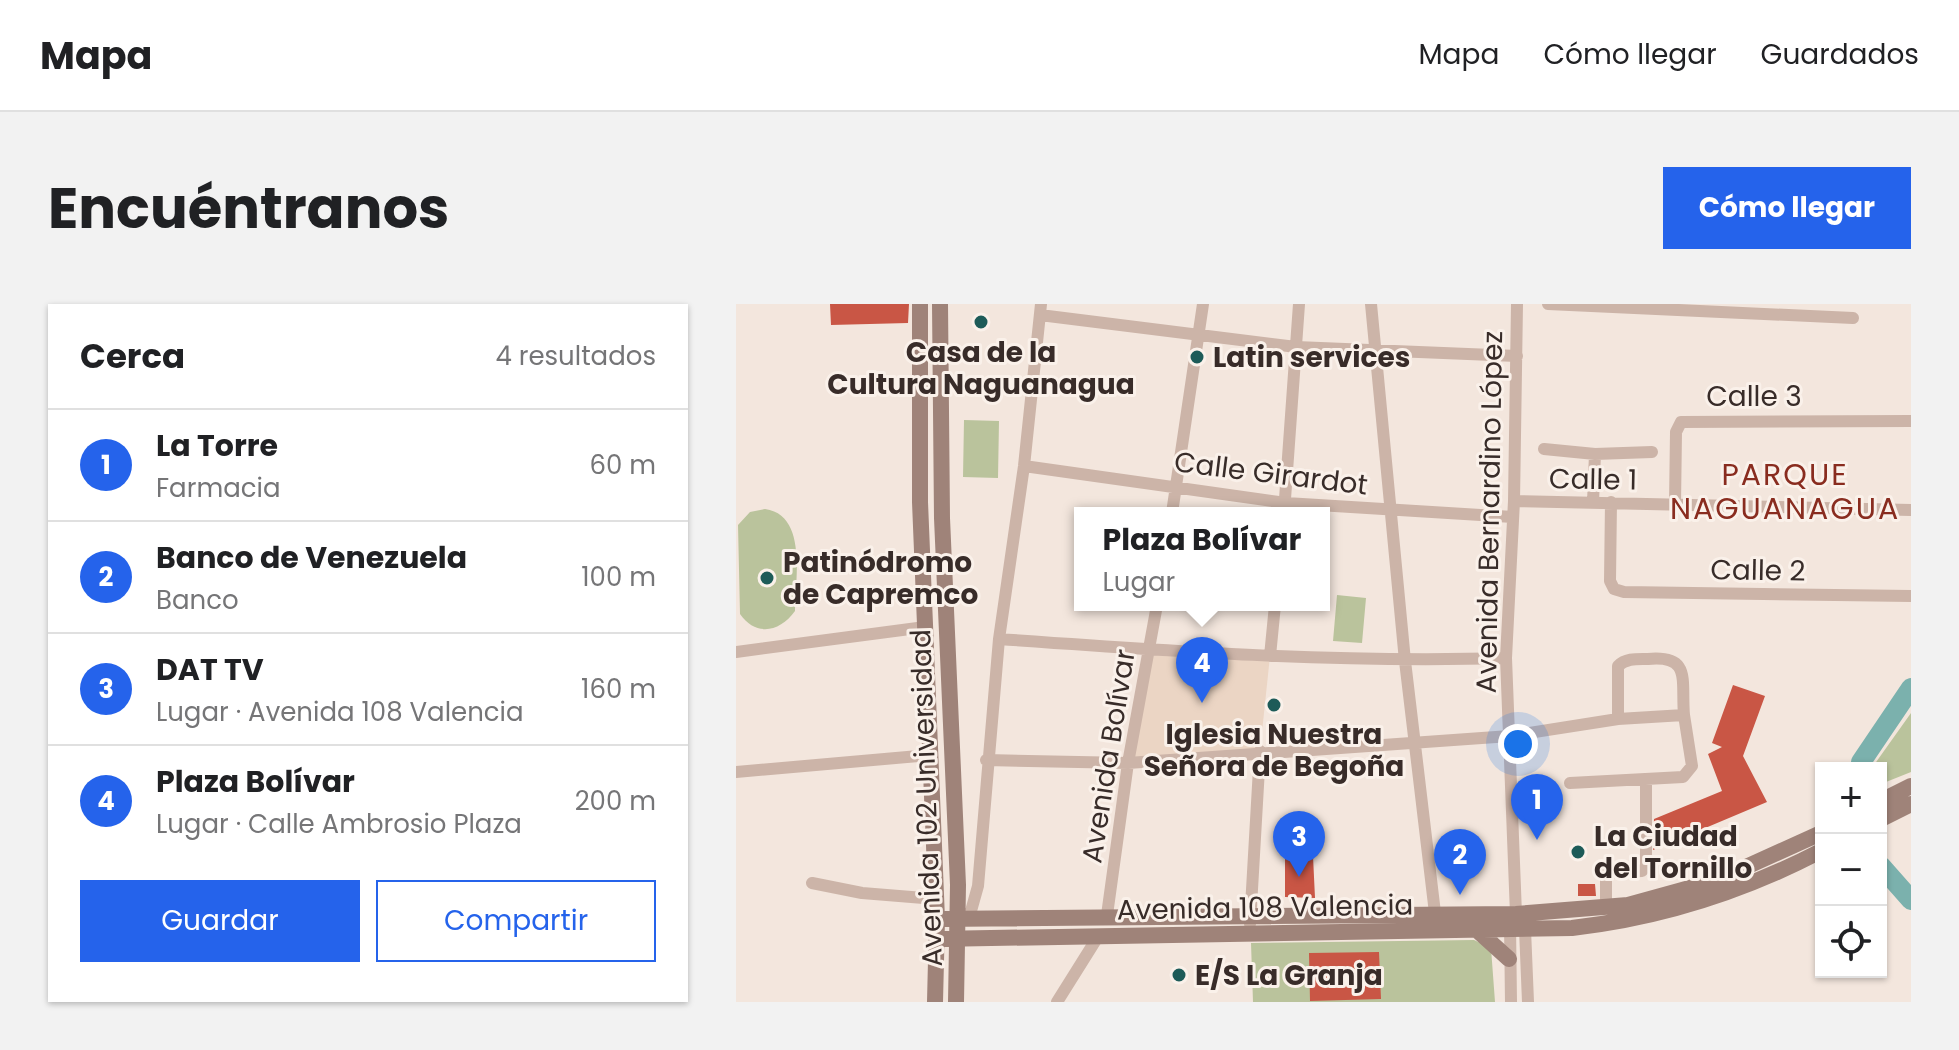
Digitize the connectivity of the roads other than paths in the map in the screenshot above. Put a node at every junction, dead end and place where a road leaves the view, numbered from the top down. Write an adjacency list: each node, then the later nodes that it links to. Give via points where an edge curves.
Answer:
1 (920, 304): 34 (street, Avenida 102 Universidad)
2 (940, 304): 65 (street, Avenida 102 Universidad, via 942,518)
3 (1203, 304): 10 (street)
4 (1299, 304): 11 (street)
5 (1371, 304): 12 (street)
6 (1517, 304): 13 (street, Avenida Bernardino López)
7 (1548, 304): 9 (street)
8 (1040, 310): 10 (street); 18 (street)
9 (1853, 318)
10 (1199, 333): 11 (street); 19 (street)
11 (1296, 347): 12 (street); 26 (street)
12 (1375, 350): 13 (street); 29 (street)
13 (1517, 356): 20 (street, Avenida Bernardino López)
14 (1911, 421): 23 (street, Calle 3, via 1681,422 1676,432)
15 (1544, 449): 17 (street)
16 (1652, 452): 17 (street)
17 (1595, 454): 21 (street)
18 (1024, 466): 19 (street, Calle Girardot); 35 (street)
19 (1176, 486): 24 (street); 25 (street, Calle Girardot)
20 (1514, 501): 21 (street, Calle 1); 30 (street, Avenida Bernardino López)
21 (1593, 502): 22 (street, Calle 1)
22 (1611, 502): 23 (street, Calle 1); 31 (street, Calle 2, via 1614,589)
23 (1675, 505): 28 (street, Calle 1)
24 (1173, 507)
25 (1280, 507)
26 (1285, 507)
27 (1330, 509): 29 (street, Calle Girardot)
28 (1911, 510)
29 (1391, 511): 30 (street, Calle Girardot); 40 (street)
30 (1513, 517): 39 (street, Avenida Bernardino López)
31 (1911, 596)
32 (1156, 611): 36 (street, Avenida Bolívar)
33 (1274, 611): 38 (street)
34 (925, 627): 37 (street); 46 (street, Avenida 102 Universidad)
35 (999, 639): 36 (street); 47 (street)
36 (1150, 650): 38 (street); 48 (street, Avenida Bolívar)
37 (736, 652)
38 (1270, 656): 40 (street)
39 (1506, 658): 40 (street); 43 (street, Avenida Bernardino López)
40 (1405, 661): 44 (street)
41 (1684, 715): 42 (street); 42 (street, via 1680,666 1666,657 1618,666); 50 (street, via 1692,766 1683,777)
42 (1618, 719): 43 (street)
43 (1510, 736): 44 (street); 66 (street, Avenida Bernardino López)
44 (1416, 741): 45 (street); 61 (street)
45 (1260, 751): 48 (street); 62 (street)
46 (930, 755): 49 (street); 59 (street, Avenida 102 Universidad)
47 (986, 760): 48 (street); 65 (street, via 976,895 971,911)
48 (1128, 763): 63 (street, Avenida Bolívar)
49 (736, 772)
50 (1646, 780): 51 (street); 60 (street, via 1646,866 1642,871 1606,873)
51 (1570, 783)
52 (1911, 786): 54 (street)
53 (1911, 804): 55 (street)
54 (1887, 808)
55 (1887, 811)
56 (1819, 834): 60 (street, Avenida 108 Valencia, via 1672,896)
57 (1815, 854): 66 (street, Avenida 108 Valencia, via 1755,882 1629,921)
58 (812, 883): 59 (street)
59 (936, 899): 64 (street, Avenida 102 Universidad)
60 (1606, 907): 66 (street, Avenida 108 Valencia)
61 (1435, 913): 62 (street, Avenida 108 Valencia); 66 (street, Avenida 108 Valencia)
62 (1250, 914): 63 (street, Avenida 108 Valencia); 68 (street)
63 (1107, 915): 65 (street, Avenida 108 Valencia)
64 (937, 919): 65 (street, Avenida 108 Valencia); 70 (street, Avenida 102 Universidad)
65 (959, 920): 71 (street, Avenida 102 Universidad)
66 (1516, 924): 67 (street, Avenida 108 Valencia); 72 (street); 77 (street)
67 (1478, 931): 68 (street, Avenida 108 Valencia); 72 (street)
68 (1250, 933): 69 (street, Avenida 108 Valencia)
69 (1099, 935): 71 (street, Avenida 108 Valencia); 75 (street)
70 (937, 939): 71 (street, Avenida 108 Valencia); 73 (street, Avenida 102 Universidad)
71 (959, 939): 74 (street, Avenida 102 Universidad)
72 (1509, 959): 76 (street)
73 (935, 1002)
74 (956, 1002)
75 (1057, 1002)
76 (1511, 1002)
77 (1528, 1002)

